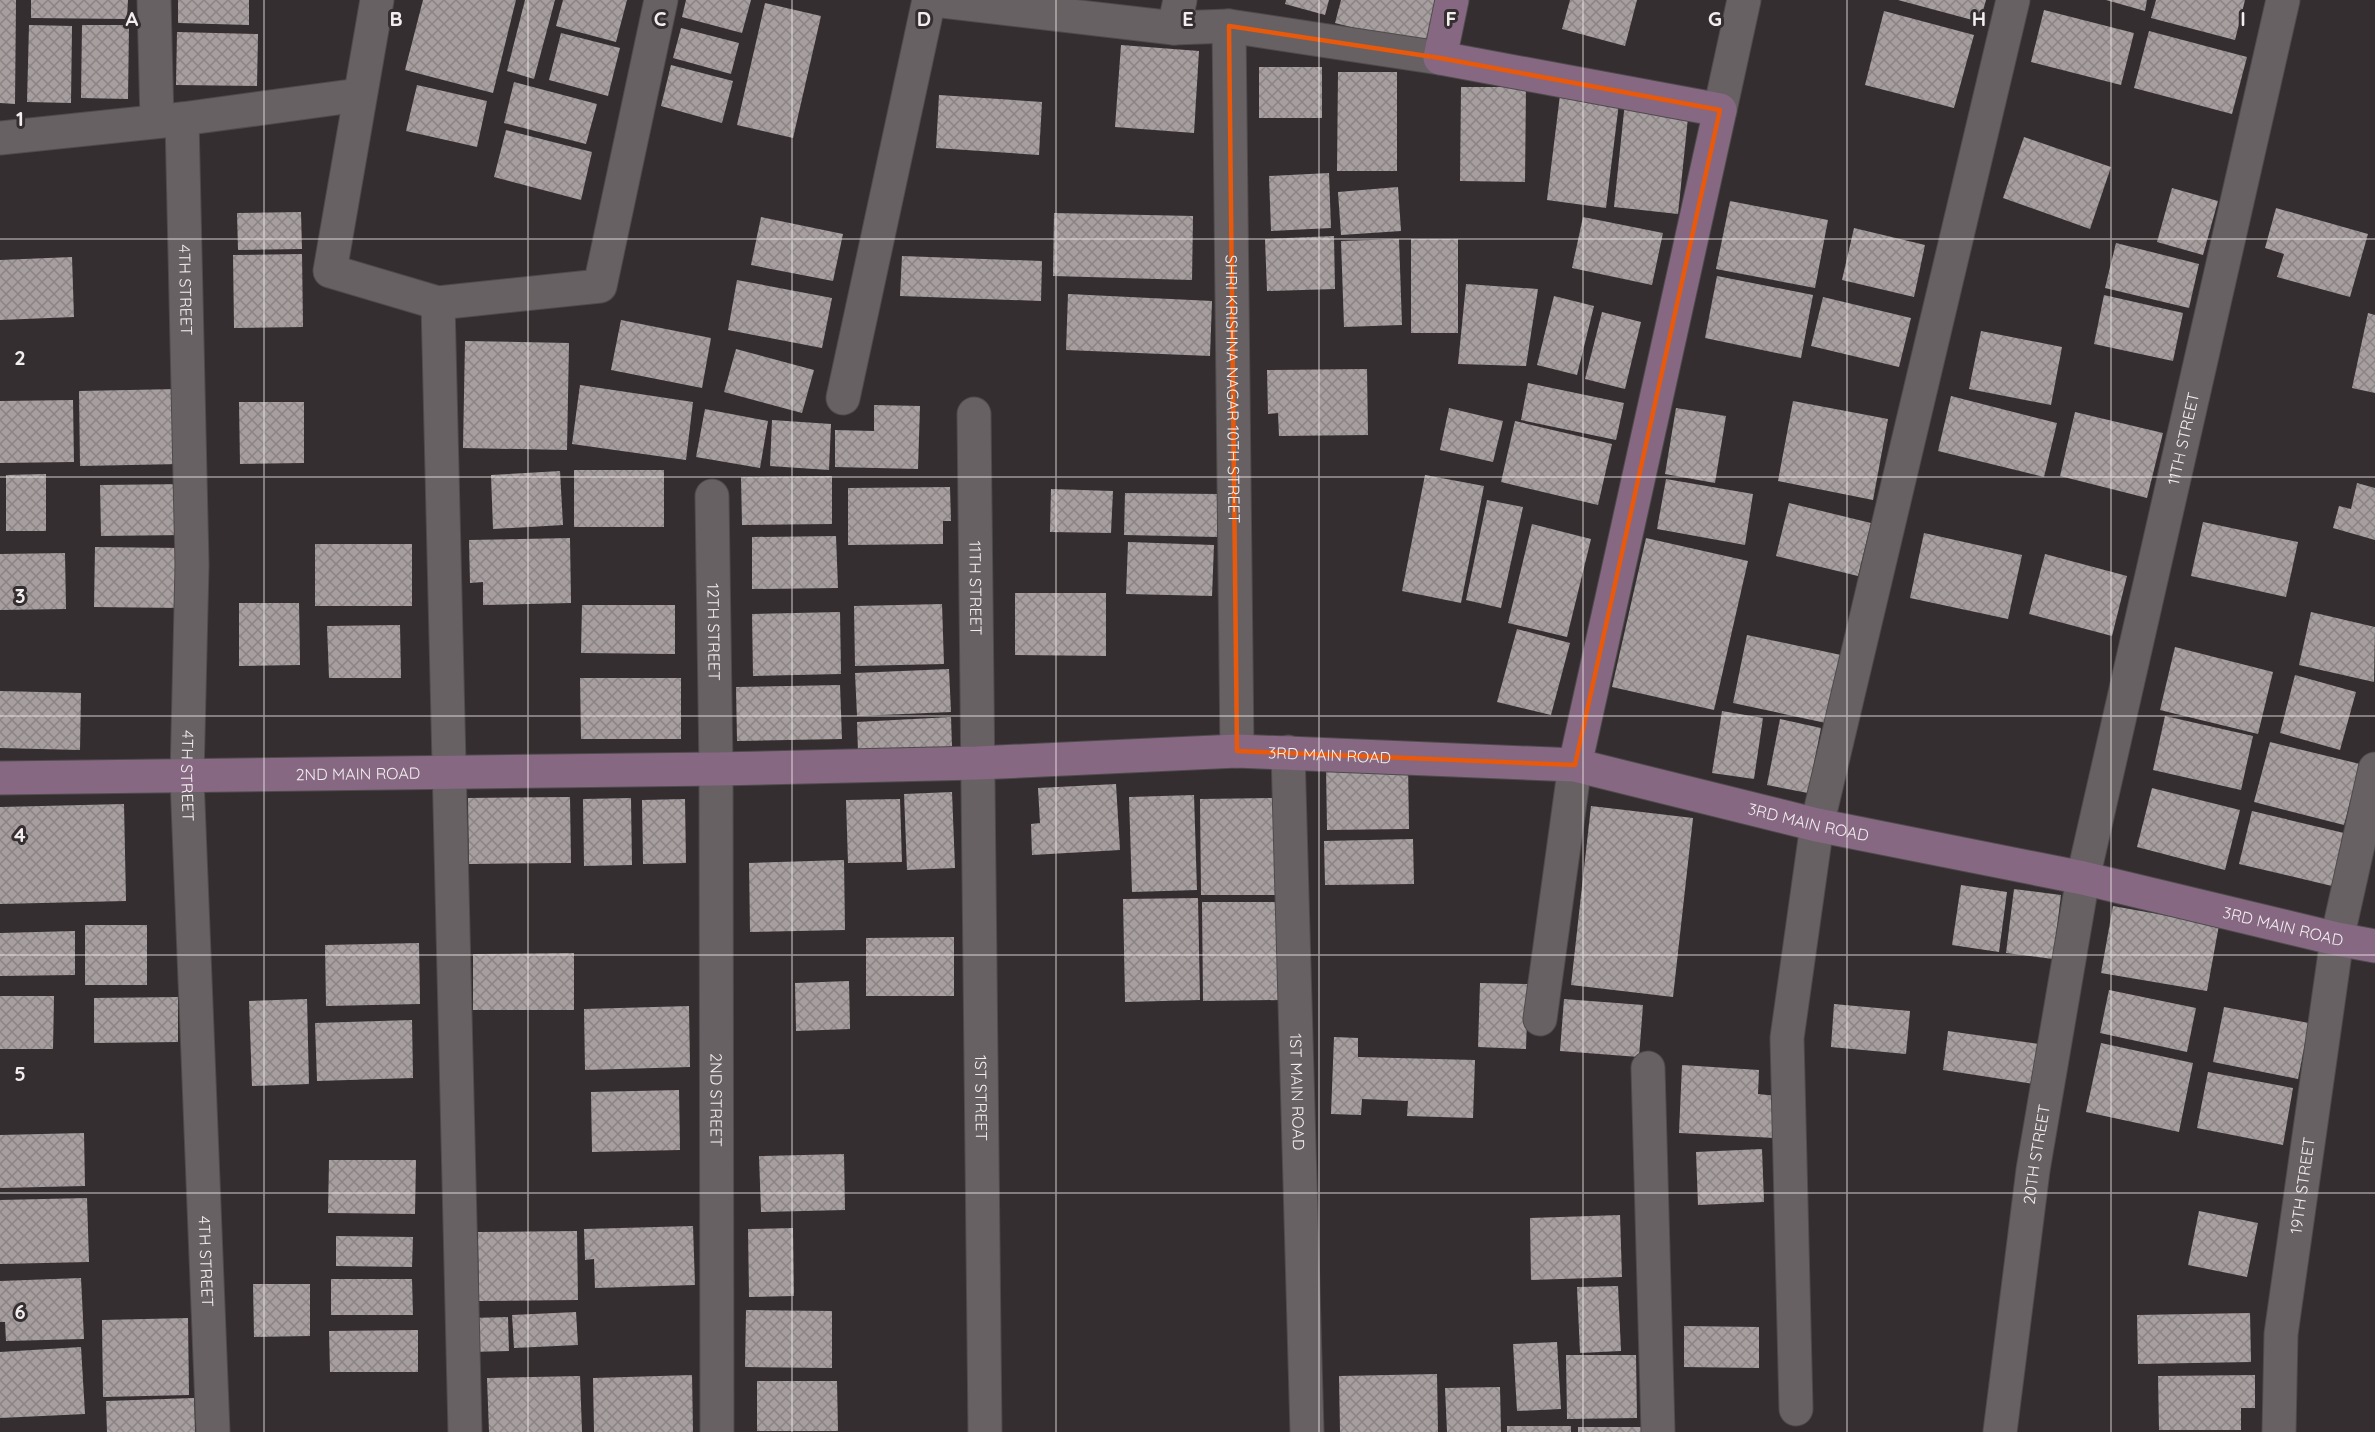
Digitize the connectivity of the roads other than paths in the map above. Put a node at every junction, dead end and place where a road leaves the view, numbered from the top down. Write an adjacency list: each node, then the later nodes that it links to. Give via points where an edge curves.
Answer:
1 (154, 0): 14 (street, 4TH STREET)
2 (377, 0): 12 (street)
3 (661, 0): 16 (street, via 600,286)
4 (932, 0): 9 (street); 17 (street)
5 (1452, 0): 11 (street)
6 (1744, 0): 13 (street)
7 (2013, 0): 29 (street)
8 (2283, 0): 30 (street, 11TH STREET)
9 (1177, 14): 10 (street)
10 (1229, 26): 11 (street); 20 (street, SHRI KRISHNA NAGAR 10TH STREET)
11 (1440, 58): 13 (street)
12 (359, 95): 14 (street); 16 (street, via 330,270)
13 (1720, 110): 23 (street)
14 (169, 120): 15 (street); 28 (street, 4TH STREET, via 192,565)
15 (0, 138)
16 (438, 303): 26 (street)
17 (843, 398)
18 (974, 414): 22 (street, 11TH STREET)
19 (712, 496): 24 (street, 12TH STREET)
20 (1237, 751): 21 (street, 3RD MAIN ROAD); 22 (street, 3RD MAIN ROAD)
21 (1288, 753): 23 (street, 3RD MAIN ROAD); 40 (street, 1ST MAIN ROAD)
22 (977, 763): 24 (street, 2ND MAIN ROAD); 39 (street, 1ST STREET)
23 (1575, 765): 29 (street, 3RD MAIN ROAD); 33 (street)
24 (716, 769): 26 (street, 2ND MAIN ROAD); 38 (street, 2ND STREET)
25 (2375, 769): 31 (street, 19TH STREET)
26 (450, 774): 28 (street, 2ND MAIN ROAD); 37 (street)
27 (0, 778): 28 (street, 2ND MAIN ROAD)
28 (187, 778): 36 (street, 4TH STREET)
29 (1816, 825): 30 (street, 3RD MAIN ROAD); 35 (street, via 1787,1038)
30 (2083, 878): 31 (street, 3RD MAIN ROAD); 42 (street, 20TH STREET, via 2033,1170)
31 (2337, 939): 32 (street, 3RD MAIN ROAD); 43 (street, 19TH STREET, via 2281,1334)
32 (2375, 946)
33 (1540, 1019)
34 (1648, 1068): 41 (street)
35 (1796, 1409)
36 (213, 1432)
37 (465, 1432)
38 (717, 1432)
39 (985, 1432)
40 (1307, 1432)
41 (1658, 1432)
42 (2000, 1432)
43 (2279, 1432)

